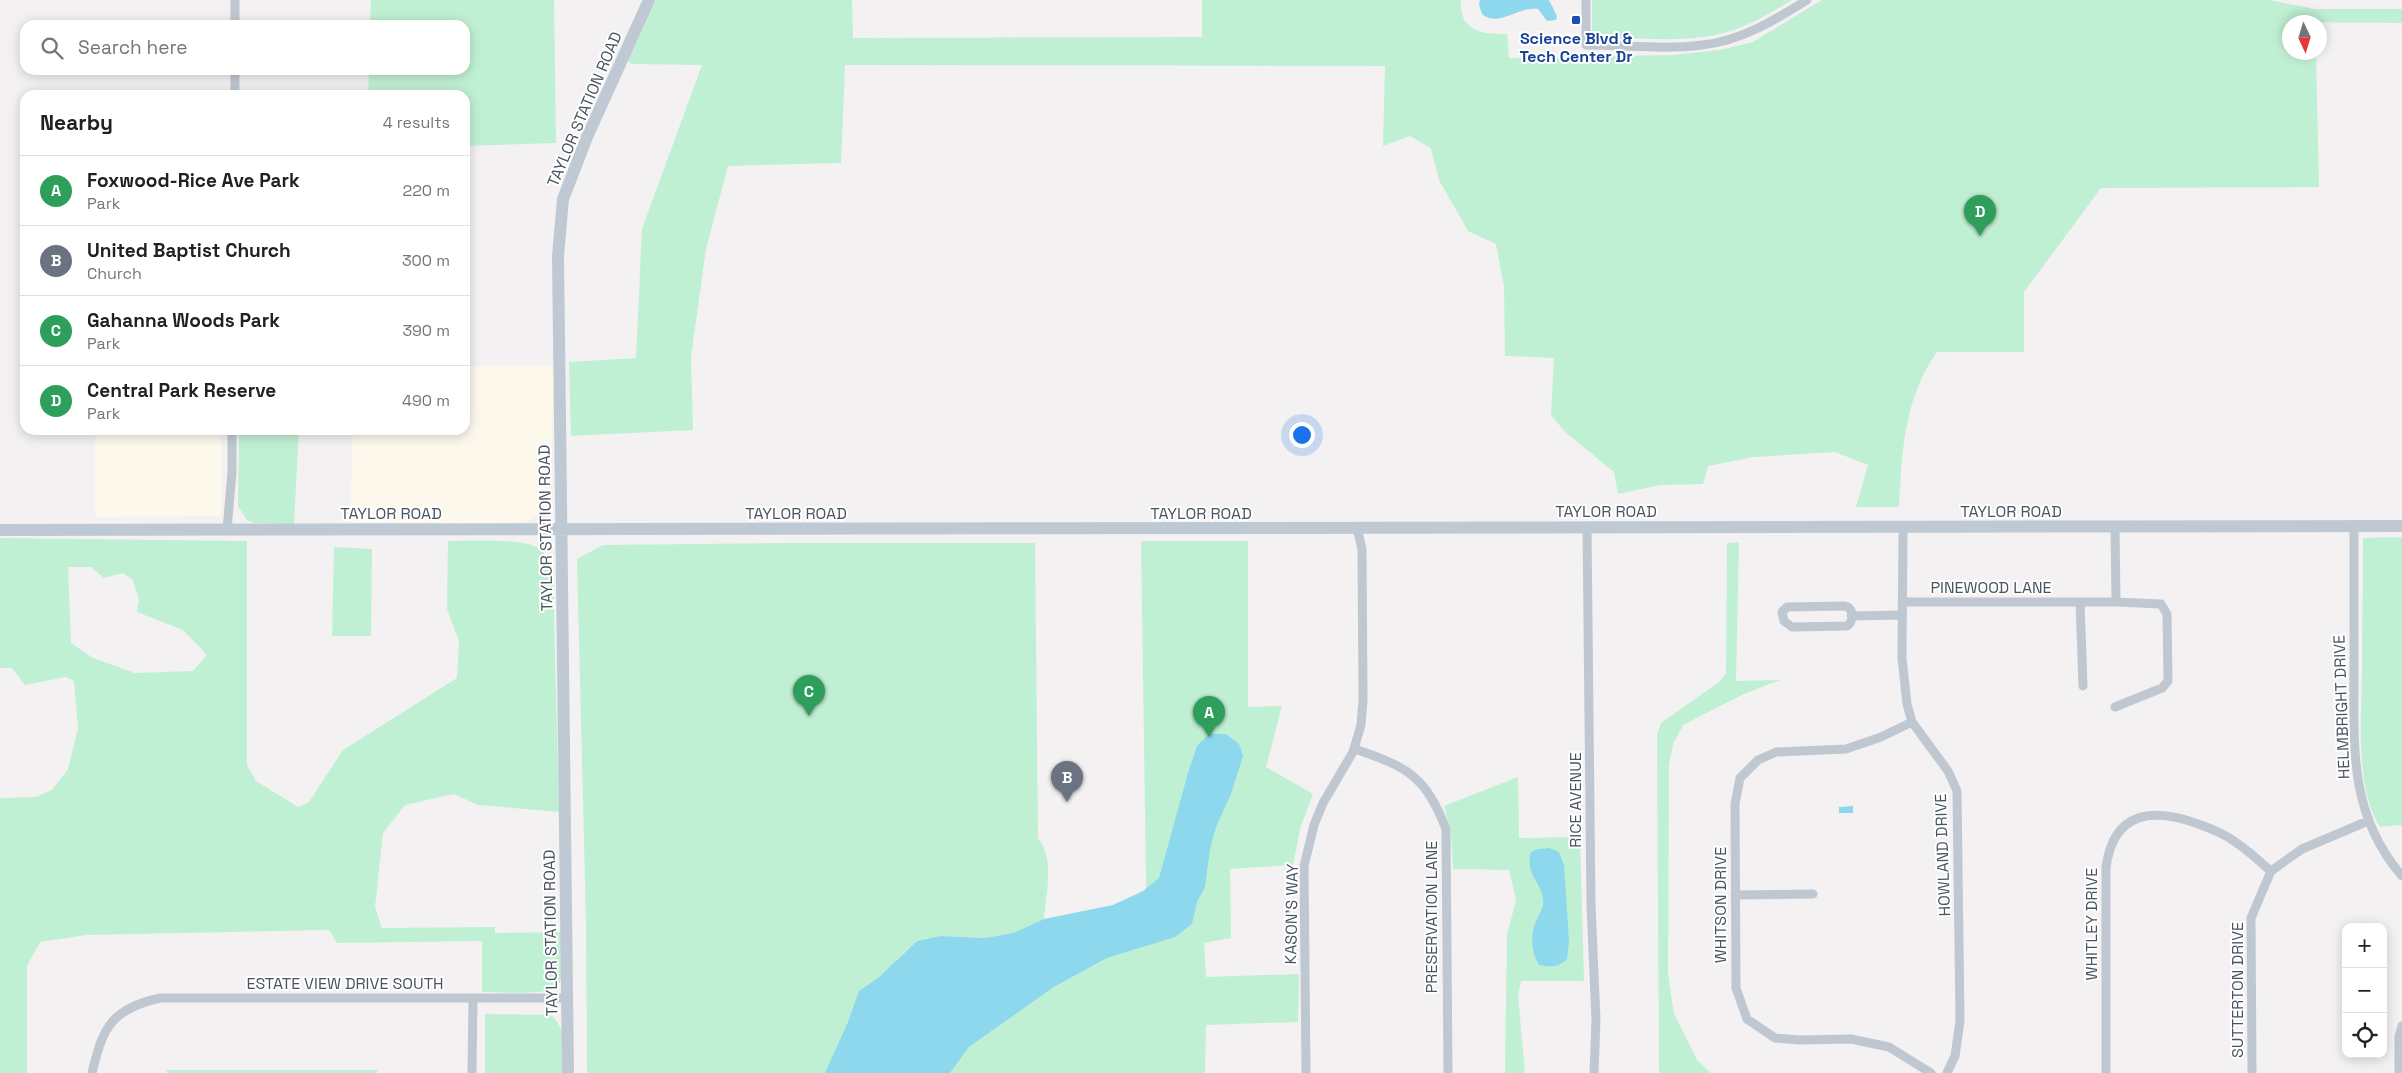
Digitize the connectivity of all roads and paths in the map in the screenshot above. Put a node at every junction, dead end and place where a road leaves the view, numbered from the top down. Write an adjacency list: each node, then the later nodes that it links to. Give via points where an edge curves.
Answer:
1 (236, 0): 5 (street)
2 (649, 0): 15 (main road, TAYLOR STATION ROAD, via 587,137 563,199 558,256)
3 (1586, 0): 4 (street, via 1586,45 1702,45 1744,34)
4 (1808, 0)
5 (235, 20)
6 (235, 75): 7 (street)
7 (235, 90)
8 (232, 435): 17 (street)
9 (2115, 526): 10 (main road, TAYLOR ROAD); 14 (main road, TAYLOR ROAD); 20 (street)
10 (2354, 526): 11 (main road, TAYLOR ROAD); 27 (street, HELMBRIGHT DRIVE, via 2354,750 2356,777)
11 (2402, 526)
12 (1587, 527): 13 (main road, TAYLOR ROAD); 14 (main road, TAYLOR ROAD); 40 (street, RICE AVENUE, via 1591,905 1596,1020)
13 (1357, 528): 15 (main road, TAYLOR ROAD); 26 (street, KASON'S WAY, via 1362,549 1363,700)
14 (1903, 528): 18 (street, HOWLAND DRIVE)
15 (561, 529): 17 (main road, TAYLOR ROAD); 33 (main road, TAYLOR STATION ROAD)
16 (0, 530): 17 (main road, TAYLOR ROAD)
17 (227, 530)
18 (1902, 602): 19 (street, PINEWOOD LANE); 21 (street, HOWLAND DRIVE)
19 (2080, 602): 20 (street, PINEWOOD LANE); 23 (street)
20 (2116, 602): 24 (street, PINEWOOD LANE, via 2155,602 2165,608 2168,682 2162,688)
21 (1902, 615): 22 (street); 25 (street, HOWLAND DRIVE, via 1906,695)
22 (1851, 616): 22 (street, via 1851,609 1845,606 1787,607 1782,612 1784,621 1792,627 1847,626)
23 (2083, 686)
24 (2115, 706)
25 (1912, 722): 30 (street, WHITSON DRIVE, via 1846,749 1776,752 1758,760 1740,778 1735,804); 42 (street, HOWLAND DRIVE, via 1948,771 1957,791 1960,1021 1955,1056)
26 (1355, 749): 38 (street, KASON'S WAY, via 1323,803 1304,866); 39 (street, PRESERVATION LANE, via 1411,773 1436,803 1446,829)
27 (2368, 821): 28 (street, via 2302,849); 29 (street, HELMBRIGHT DRIVE, via 2374,836)
28 (2271, 871): 43 (street, WHITLEY DRIVE, via 2238,843 2190,821 2159,814 2136,818 2118,832 2109,849 2106,867); 44 (street, SUTTERTON DRIVE, via 2251,918)
29 (2402, 876)
30 (1735, 894): 31 (street); 41 (street, WHITSON DRIVE, via 1736,988 1747,1019 1775,1038 1851,1039 1889,1047)
31 (1813, 894)
32 (473, 998): 33 (street, ESTATE VIEW DRIVE SOUTH); 35 (street, ESTATE VIEW DRIVE SOUTH, via 160,998 142,1002 111,1022 100,1040); 36 (street)
33 (567, 998): 37 (main road, TAYLOR STATION ROAD)
34 (2402, 1026): 45 (street)
35 (92, 1073)
36 (472, 1073)
37 (568, 1073)
38 (1306, 1073)
39 (1448, 1073)
40 (1594, 1073)
41 (1931, 1073)
42 (1947, 1073)
43 (2106, 1073)
44 (2252, 1073)
45 (2399, 1073)

